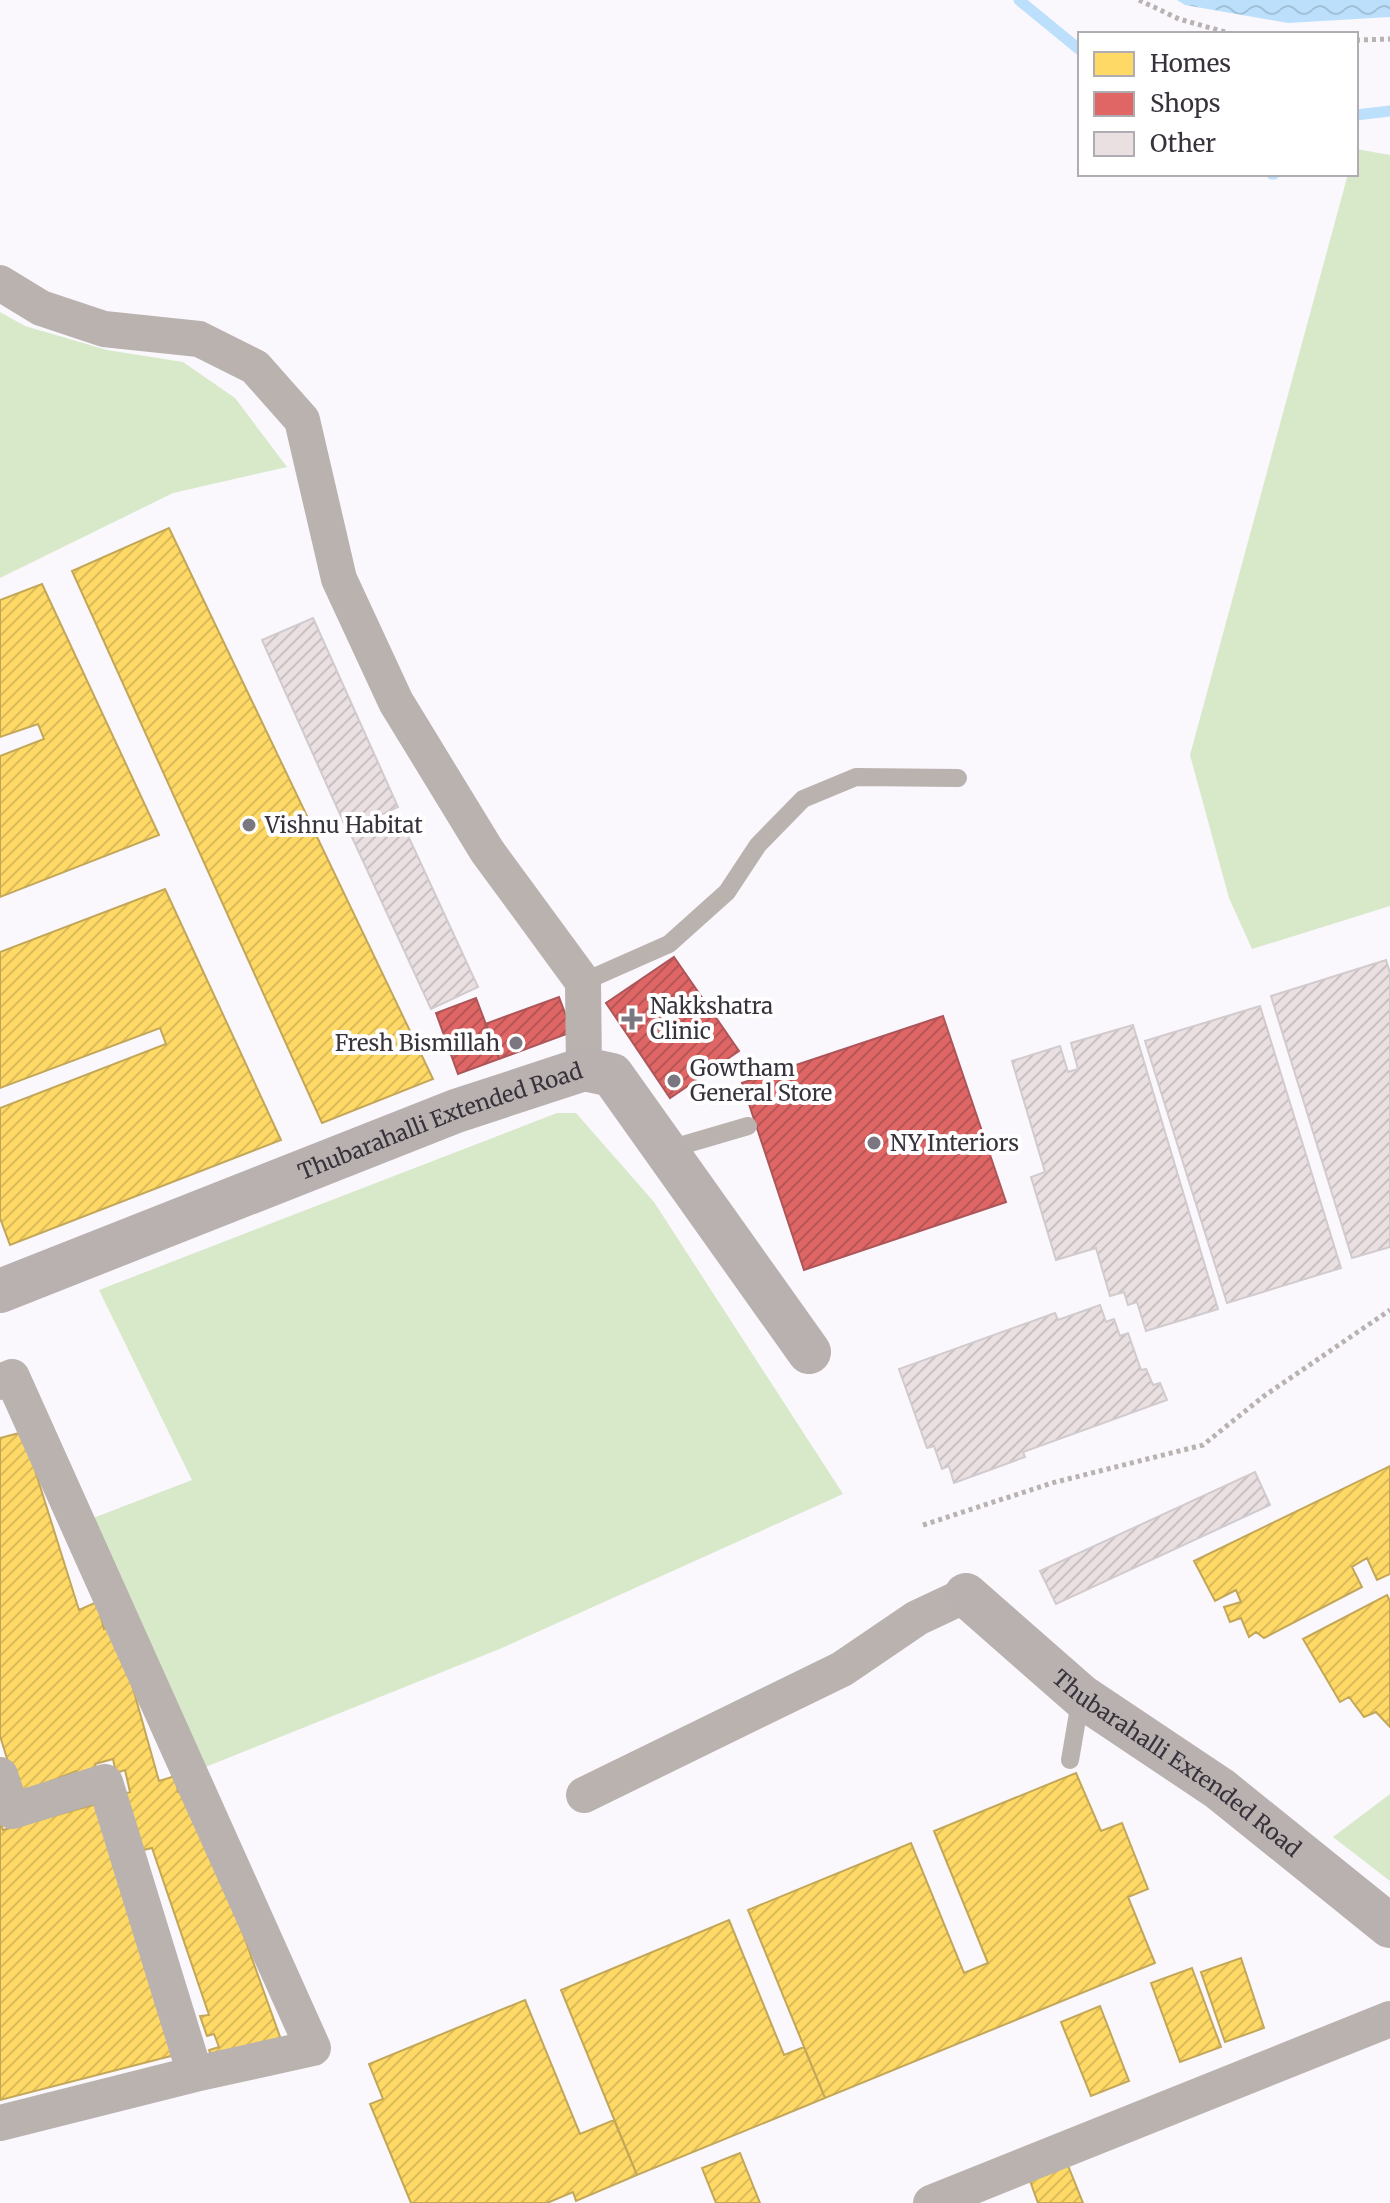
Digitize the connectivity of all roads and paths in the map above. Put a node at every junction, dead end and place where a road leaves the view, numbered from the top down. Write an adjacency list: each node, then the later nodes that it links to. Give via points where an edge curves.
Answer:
1 (1139, 0): 2 (path)
2 (1225, 32)
3 (1390, 39): 4 (path)
4 (1358, 40)
5 (0, 283): 7 (street, via 41,308 104,329 199,339 255,367 302,420 339,579 396,702 487,851)
6 (958, 778): 7 (lane, via 856,777 803,799 758,845 727,892 669,944)
7 (583, 982): 8 (street)
8 (584, 1069): 10 (street, Thubarahalli Extended Road, via 612,1075); 11 (street, Thubarahalli Extended Road, via 456,1111)
9 (748, 1126): 10 (lane)
10 (666, 1150): 13 (street, Thubarahalli Extended Road)
11 (0, 1291)
12 (1390, 1310): 15 (path, via 1264,1396 1203,1445 1052,1483)
13 (809, 1352)
14 (0, 1382): 23 (street, via 12,1377 313,2048)
15 (923, 1525)
16 (966, 1595): 17 (street, Thubarahalli Extended Road); 20 (street, via 917,1618 842,1669)
17 (1081, 1696): 18 (lane); 21 (street, Thubarahalli Extended Road, via 1220,1789)
18 (1070, 1760)
19 (0, 1775): 23 (street, via 12,1811 105,1782)
20 (584, 1795)
21 (1390, 1926)
22 (1390, 2019): 25 (street)
23 (195, 2074): 24 (street)
24 (0, 2123)
25 (931, 2203)

